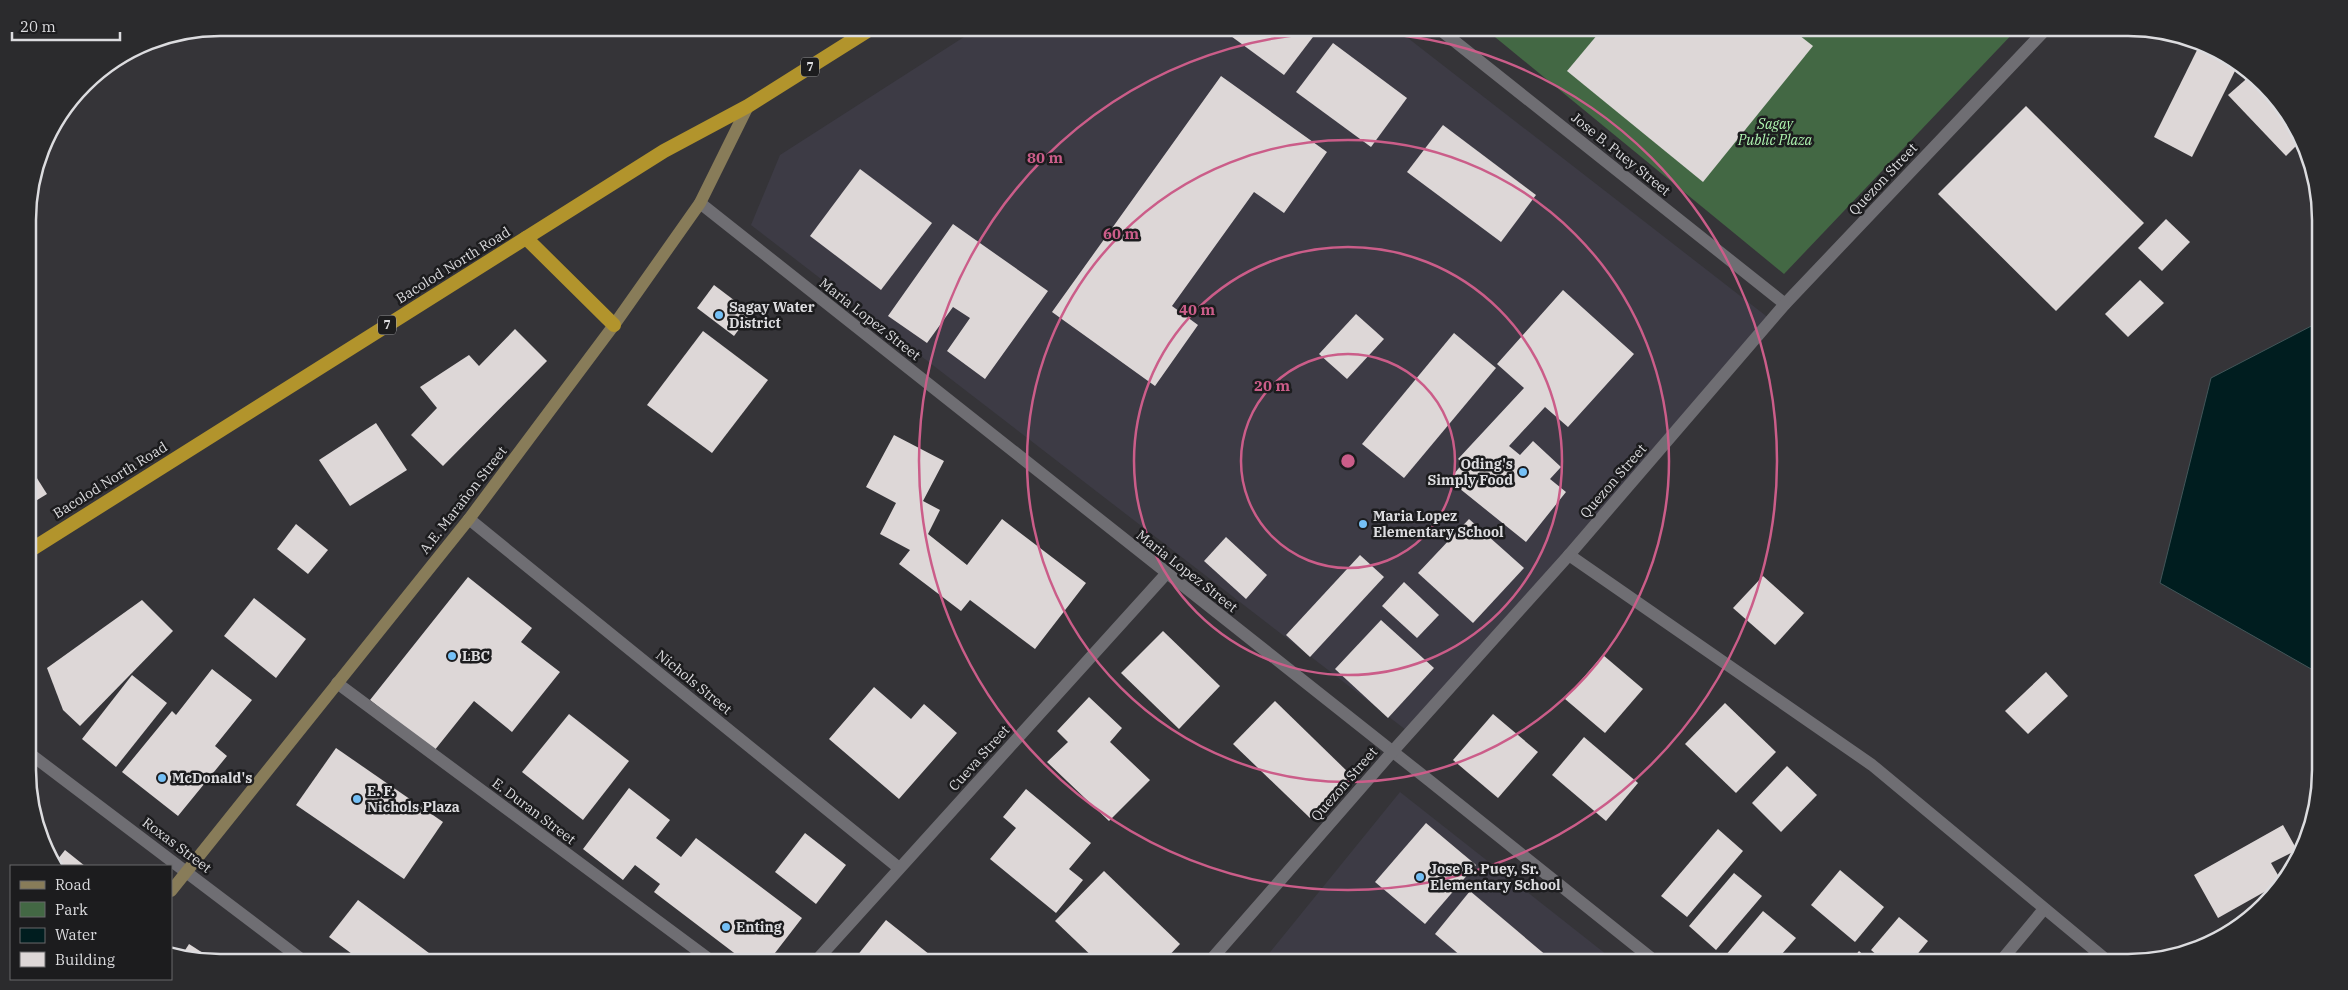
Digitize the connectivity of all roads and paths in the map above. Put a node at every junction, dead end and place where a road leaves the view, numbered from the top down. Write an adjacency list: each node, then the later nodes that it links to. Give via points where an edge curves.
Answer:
1 (859, 36): 4 (highway, Bacolod North Road / 7)
2 (1448, 36): 7 (street, Jose B. Puey Street)
3 (2039, 36): 7 (street, Quezon Street)
4 (748, 106): 5 (main road, A.E. Marañon Street); 6 (highway, Bacolod North Road / 7, via 664,151)
5 (700, 203): 8 (main road, A.E. Marañon Street); 12 (street, Maria Lopez Street)
6 (526, 238): 8 (highway); 10 (highway, Bacolod North Road / 7)
7 (1785, 304): 11 (street, Quezon Street)
8 (614, 325): 9 (main road, A.E. Marañon Street)
9 (469, 519): 13 (main road, A.E. Marañon Street); 16 (street, Nichols Street)
10 (36, 547)
11 (1569, 555): 14 (street, Quezon Street); 19 (street, via 1872,765)
12 (1166, 574): 14 (street, Maria Lopez Street); 16 (street, Cueva Street)
13 (337, 684): 17 (main road, A.E. Marañon Street); 21 (street, E. Duran Street)
14 (1393, 751): 23 (street, Quezon Street); 24 (street, Maria Lopez Street)
15 (36, 757): 17 (street, Roxas Street)
16 (900, 868): 22 (street, Cueva Street)
17 (187, 871): 18 (main road, A.E. Marañon Street); 20 (street, Roxas Street)
18 (172, 890)
19 (2044, 909): 25 (street); 26 (street)
20 (294, 954)
21 (702, 954)
22 (821, 954)
23 (1216, 954)
24 (1646, 954)
25 (2007, 954)
26 (2099, 954)

